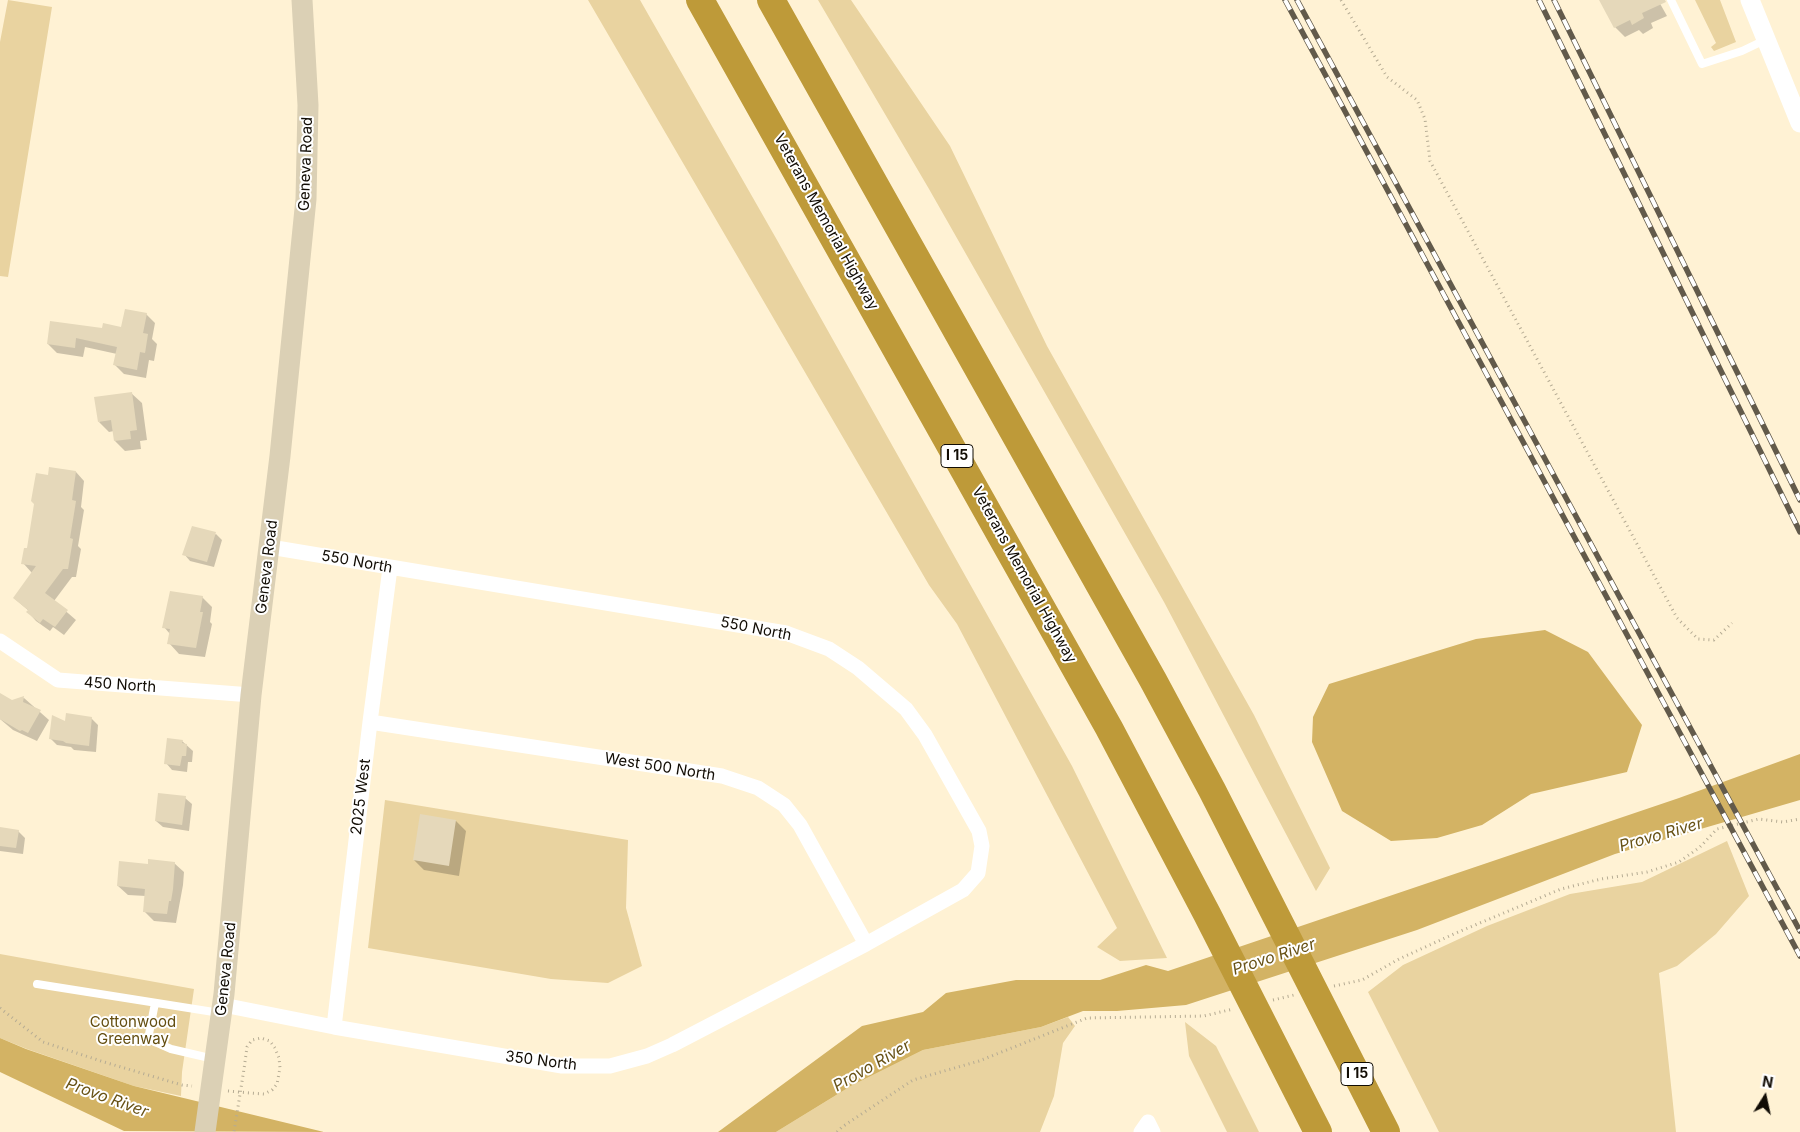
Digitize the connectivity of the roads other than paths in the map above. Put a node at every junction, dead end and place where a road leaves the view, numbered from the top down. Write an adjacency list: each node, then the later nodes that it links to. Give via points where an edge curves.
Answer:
1 (302, 0): 9 (main road, Geneva Road, via 308,105 306,199)
2 (700, 0): 21 (highway, Veterans Memorial Highway / I 15, via 1109,728)
3 (771, 0): 22 (highway, I 15, via 1153,680)
4 (1671, 0): 6 (lane, via 1702,64)
5 (1750, 0): 6 (street)
6 (1766, 40): 7 (street)
7 (1795, 97): 8 (street)
8 (1800, 123)
9 (270, 547): 10 (street, 550 North); 12 (main road, Geneva Road)
10 (390, 568): 13 (street, 2025 West); 14 (street, 550 North, via 786,633 829,649 858,668 906,709 925,735 979,831 982,846 978,874 963,890)
11 (0, 641): 12 (street, 450 North, via 58,680)
12 (251, 695): 17 (main road, Geneva Road)
13 (370, 722): 14 (street, West 500 North, via 722,776 758,788 784,806 800,826); 18 (street, 2025 West)
14 (866, 944): 18 (street, 350 North, via 672,1045 610,1066 562,1066)
15 (37, 984): 16 (lane)
16 (156, 1003): 17 (lane); 19 (lane, via 149,1034 153,1041)
17 (222, 1010): 18 (street, 350 North); 19 (main road, Geneva Road)
18 (334, 1027)
19 (215, 1063): 20 (main road, Geneva Road)
20 (205, 1132)
21 (1318, 1132)
22 (1386, 1132)

